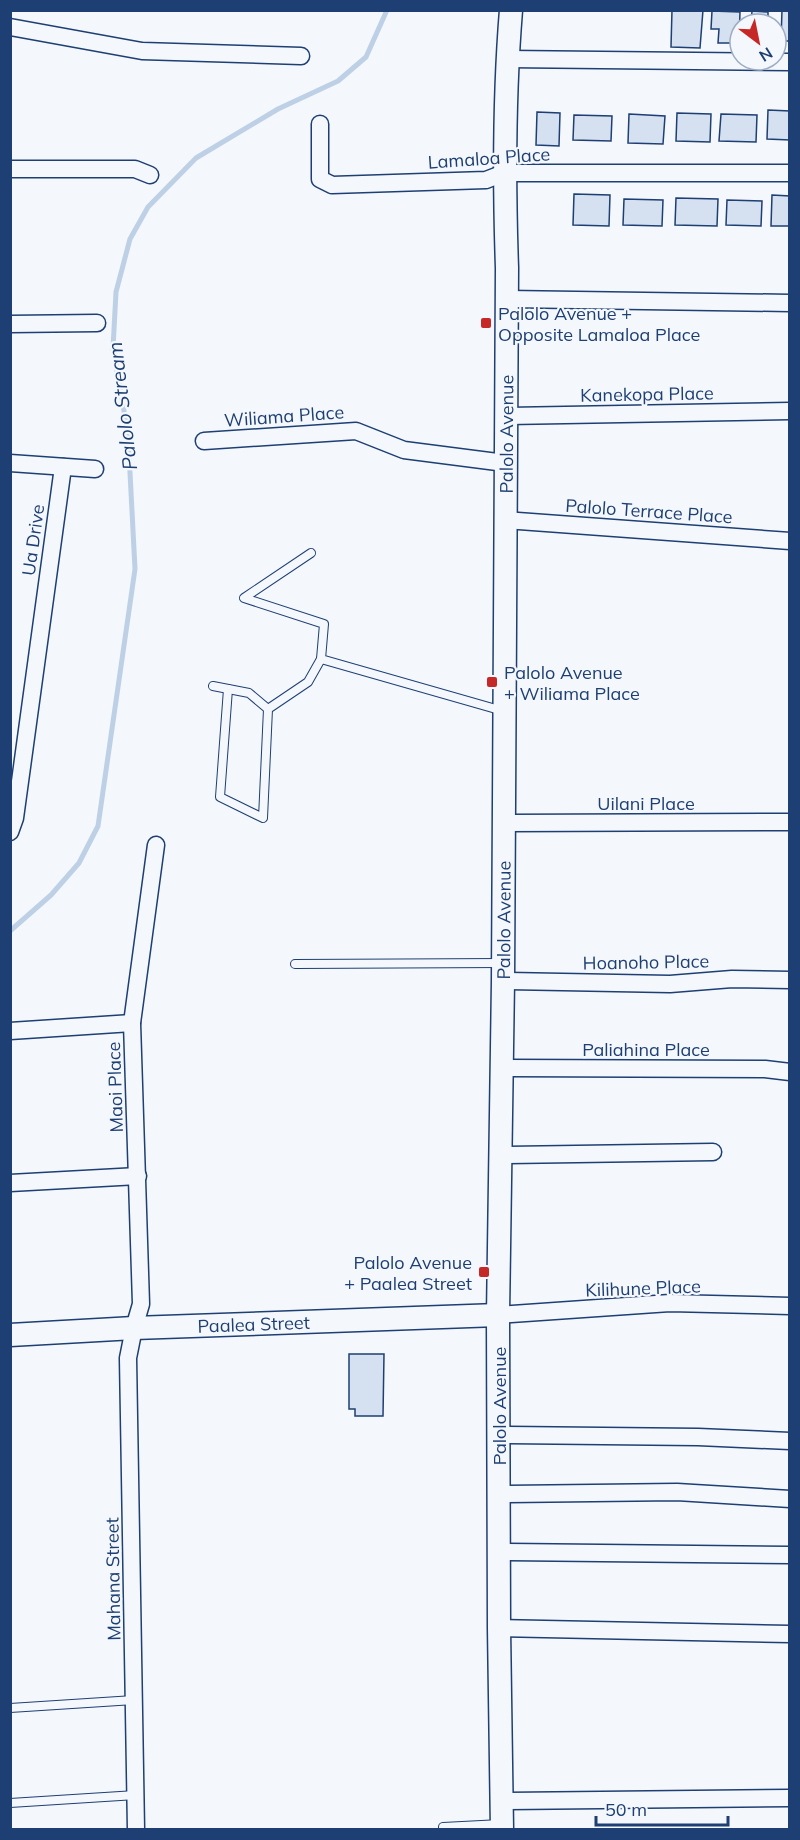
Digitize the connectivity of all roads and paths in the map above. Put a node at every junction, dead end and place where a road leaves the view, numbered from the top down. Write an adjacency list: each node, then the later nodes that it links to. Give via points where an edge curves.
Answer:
1 (511, 10): 4 (street, Palolo Avenue)
2 (10, 27): 3 (street, via 142,51)
3 (302, 56)
4 (507, 59): 5 (street); 8 (street, Palolo Avenue)
5 (789, 62)
6 (320, 124): 8 (street, Lamaloa Place, via 320,179 332,185 486,180)
7 (10, 170): 10 (street, via 135,169)
8 (504, 173): 9 (street, Lamaloa Place); 11 (street, Palolo Avenue)
9 (789, 173)
10 (150, 175)
11 (507, 299): 12 (street); 16 (street, Palolo Avenue)
12 (789, 303)
13 (97, 323): 14 (street)
14 (10, 324)
15 (789, 411): 16 (street, Kanekopa Place)
16 (506, 416): 19 (street, Palolo Avenue)
17 (204, 441): 19 (street, Wiliama Place, via 356,431 404,450)
18 (10, 463): 20 (street)
19 (506, 463): 22 (street, Palolo Avenue)
20 (63, 467): 21 (street); 32 (street, Ua Drive)
21 (95, 469)
22 (505, 520): 23 (street, Palolo Terrace Place); 29 (street, Palolo Avenue)
23 (789, 541)
24 (311, 553): 25 (lane, via 244,598 324,624)
25 (321, 659): 28 (lane, via 308,682); 29 (lane)
26 (213, 686): 27 (lane)
27 (228, 689): 28 (lane, via 249,693); 28 (lane, via 220,797 264,818)
28 (268, 709)
29 (504, 711): 31 (street, Palolo Avenue)
30 (789, 822): 31 (street, Uilani Place)
31 (503, 823): 35 (street, Palolo Avenue)
32 (10, 832)
33 (156, 845): 37 (street, Maoi Place)
34 (295, 964): 35 (lane)
35 (503, 972): 36 (street, Hoanoho Place, via 670,984); 39 (street, Palolo Avenue)
36 (789, 980)
37 (132, 1023): 38 (street); 43 (street, Maoi Place)
38 (10, 1031)
39 (502, 1068): 40 (street, Paliahina Place); 42 (street, Palolo Avenue)
40 (789, 1072)
41 (712, 1152): 42 (street)
42 (501, 1155): 46 (street, Palolo Avenue)
43 (138, 1176): 44 (street); 47 (street, Maoi Place, via 141,1304)
44 (10, 1183)
45 (789, 1306): 46 (street, Kilihune Place, via 670,1303)
46 (498, 1315): 47 (street, Paalea Street); 49 (street, Palolo Avenue)
47 (134, 1328): 48 (street, Paalea Street); 57 (street, Mahana Street, via 128,1358)
48 (10, 1335)
49 (499, 1435): 50 (street); 51 (street, Palolo Avenue)
50 (789, 1441)
51 (500, 1494): 52 (street, via 677,1492); 53 (street, Palolo Avenue)
52 (789, 1499)
53 (499, 1552): 54 (street); 55 (street, Palolo Avenue)
54 (789, 1555)
55 (499, 1628): 56 (street); 61 (street, Palolo Avenue)
56 (789, 1634)
57 (134, 1700): 58 (lane); 59 (street, Mahana Street)
58 (10, 1708)
59 (136, 1795): 62 (lane); 66 (street, Mahana Street)
60 (789, 1798): 61 (street)
61 (500, 1801): 64 (street, Palolo Avenue)
62 (10, 1803)
63 (477, 1827): 64 (lane); 65 (lane)
64 (502, 1827)
65 (457, 1828): 67 (lane)
66 (136, 1830)
67 (443, 1830)

